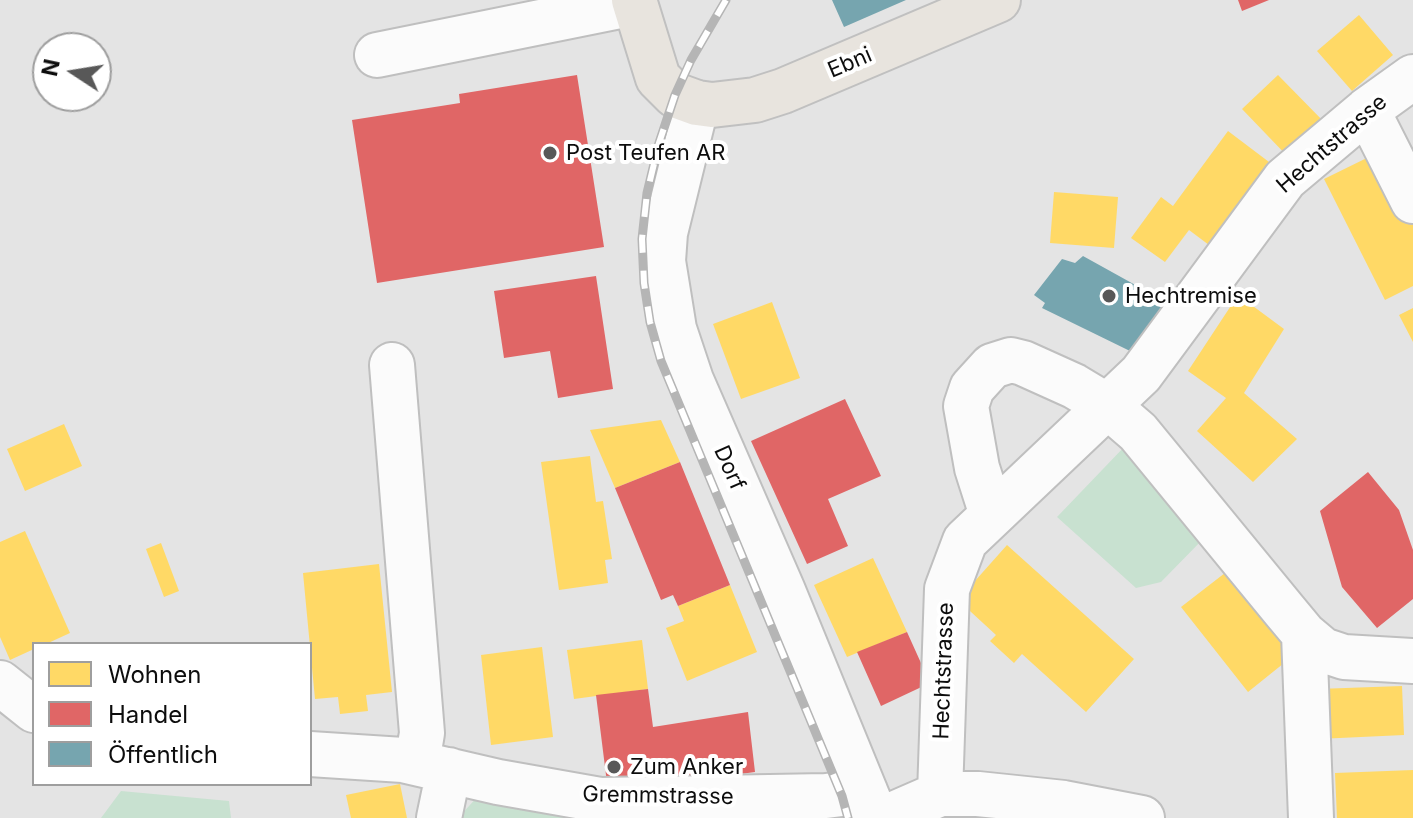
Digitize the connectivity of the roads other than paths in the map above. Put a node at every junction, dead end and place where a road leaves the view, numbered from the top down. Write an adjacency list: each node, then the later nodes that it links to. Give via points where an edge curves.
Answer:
1 (998, 0): 5 (main road, Ebni, via 783,91 730,103)
2 (634, 2): 3 (street); 5 (main road, via 658,78 675,95)
3 (377, 55)
4 (1413, 77): 6 (street, Hechtstrasse)
5 (697, 103): 18 (street, Dorf, via 665,233 663,261 674,329 691,380)
6 (1367, 110): 7 (street); 9 (street, Hechtstrasse, via 1285,179 1141,374)
7 (1413, 201)
8 (392, 365): 16 (street, via 422,733)
9 (1109, 407): 10 (street, Hechtstrasse); 10 (street, via 1023,363 1011,360 992,366 972,388 966,406); 11 (street, via 1138,432)
10 (992, 515): 17 (street, Hechtstrasse, via 965,541 947,589)
11 (1304, 634): 12 (street, via 1323,650 1344,657); 21 (street)
12 (1413, 661)
13 (0, 683): 14 (street)
14 (32, 708)
15 (312, 754): 16 (street, Gremmstrasse)
16 (433, 766): 18 (street, Gremmstrasse, via 600,800 826,796); 19 (street)
17 (940, 794): 18 (street, Gremmstrasse); 20 (street, via 1015,796)
18 (875, 809)
19 (439, 818)
20 (1142, 818)
21 (1311, 818)

